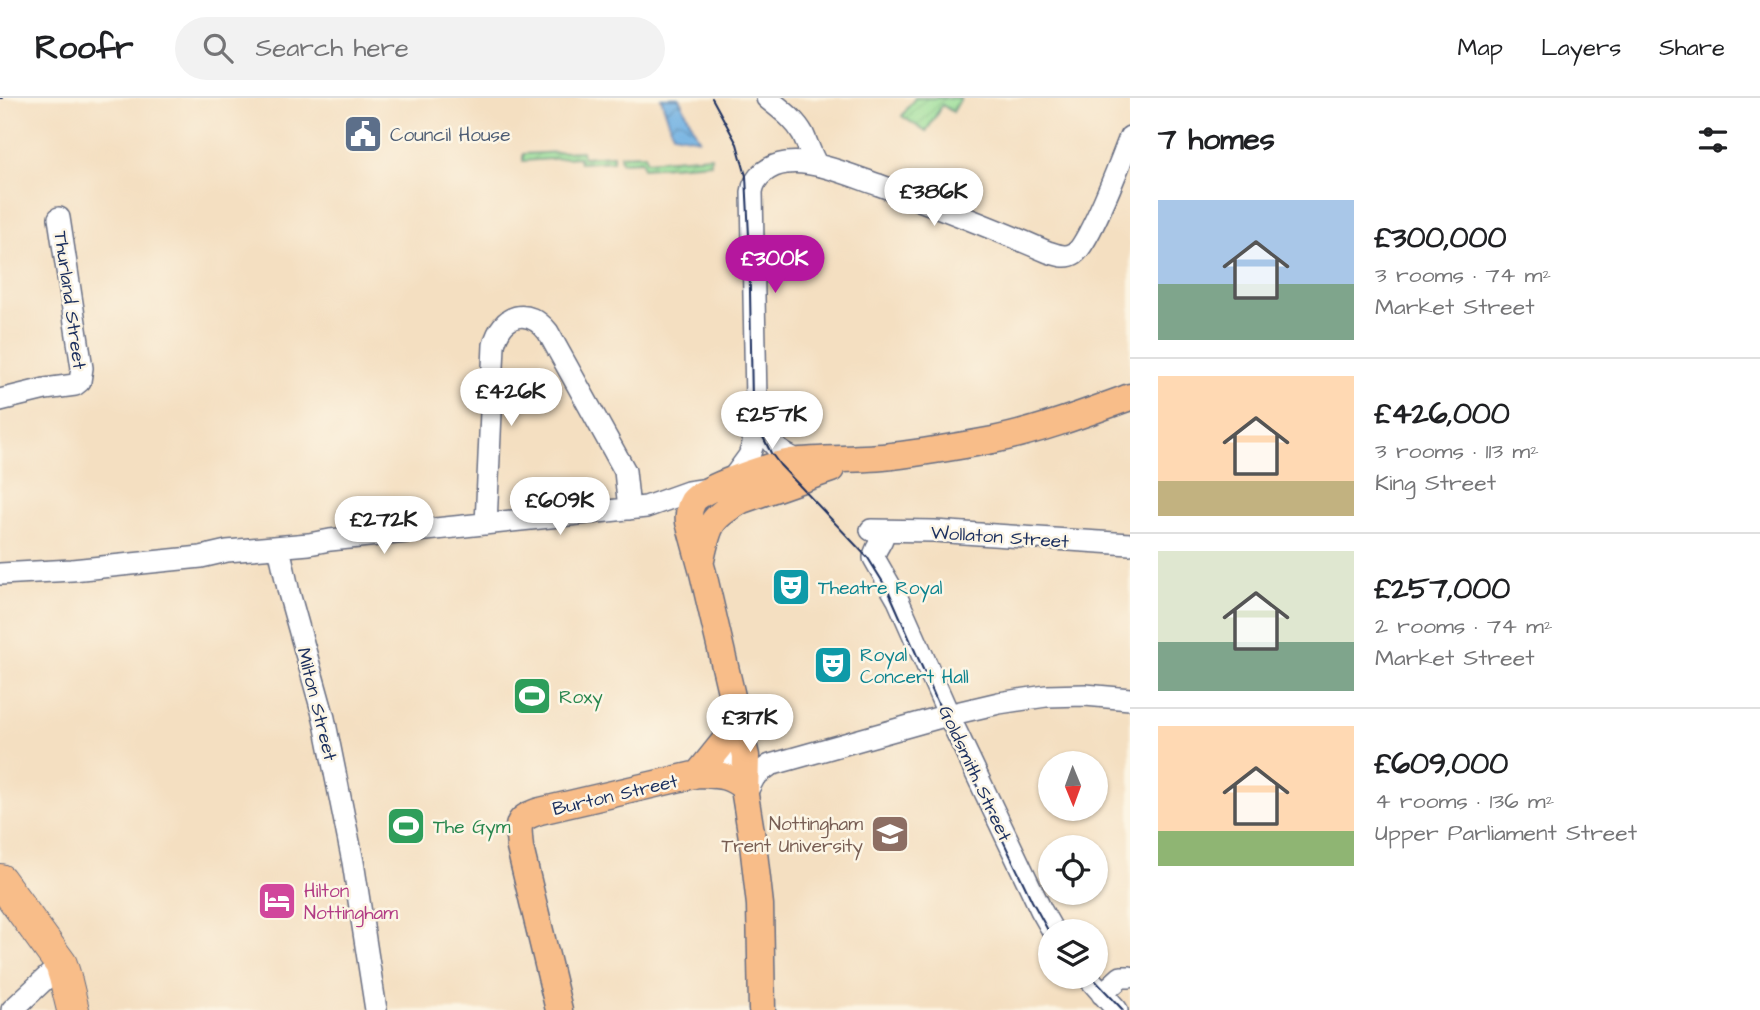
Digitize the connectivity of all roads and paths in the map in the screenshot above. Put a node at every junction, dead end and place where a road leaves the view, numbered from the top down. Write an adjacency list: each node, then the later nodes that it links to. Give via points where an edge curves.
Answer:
1 (767, 98): 3 (street, via 793,120)
2 (1130, 137): 3 (street, via 1088,238 1077,253 1062,256)
3 (817, 165): 7 (street, via 785,163 757,183)
4 (59, 218): 6 (street, Thurland Street, via 82,368 80,381)
5 (1130, 397): 8 (main road, via 996,439)
6 (0, 400)
7 (756, 400): 9 (street, via 770,442); 10 (street, via 749,456)
8 (891, 456): 9 (main road); 17 (main road, via 834,468 742,500 713,521)
9 (800, 461): 10 (main road)
10 (723, 485): 11 (street); 12 (main road, via 701,494)
11 (638, 508): 12 (street); 13 (street); 13 (street, via 625,471 548,332 539,322 520,317 502,327 494,345)
12 (688, 514): 17 (main road)
13 (485, 524): 16 (street)
14 (880, 533): 15 (street, Wollaton Street, via 945,532); 21 (street, Goldsmith Street, via 874,558 898,600)
15 (1130, 544)
16 (271, 548): 18 (street); 33 (street, Milton Street, via 289,593 324,718)
17 (700, 562): 19 (main road)
18 (0, 574)
19 (733, 699): 22 (main road, Burton Street); 24 (main road, via 746,756)
20 (1130, 699): 21 (street, via 1046,696)
21 (948, 715): 24 (street, via 769,765); 26 (street, Goldsmith Street)
22 (725, 740): 23 (main road, Burton Street); 24 (street, via 732,772)
23 (698, 774): 24 (main road, Burton Street, via 721,775); 34 (main road, Burton Street, via 522,819 520,848)
24 (742, 788): 35 (main road, via 760,905)
25 (0, 880): 27 (highway)
26 (1046, 919)
27 (61, 964): 31 (street); 32 (highway)
28 (1130, 977): 30 (street, via 1121,977)
29 (1098, 989): 30 (street)
30 (1102, 994): 36 (street)
31 (12, 1010)
32 (72, 1010)
33 (376, 1010)
34 (559, 1010)
35 (762, 1010)
36 (1117, 1010)

